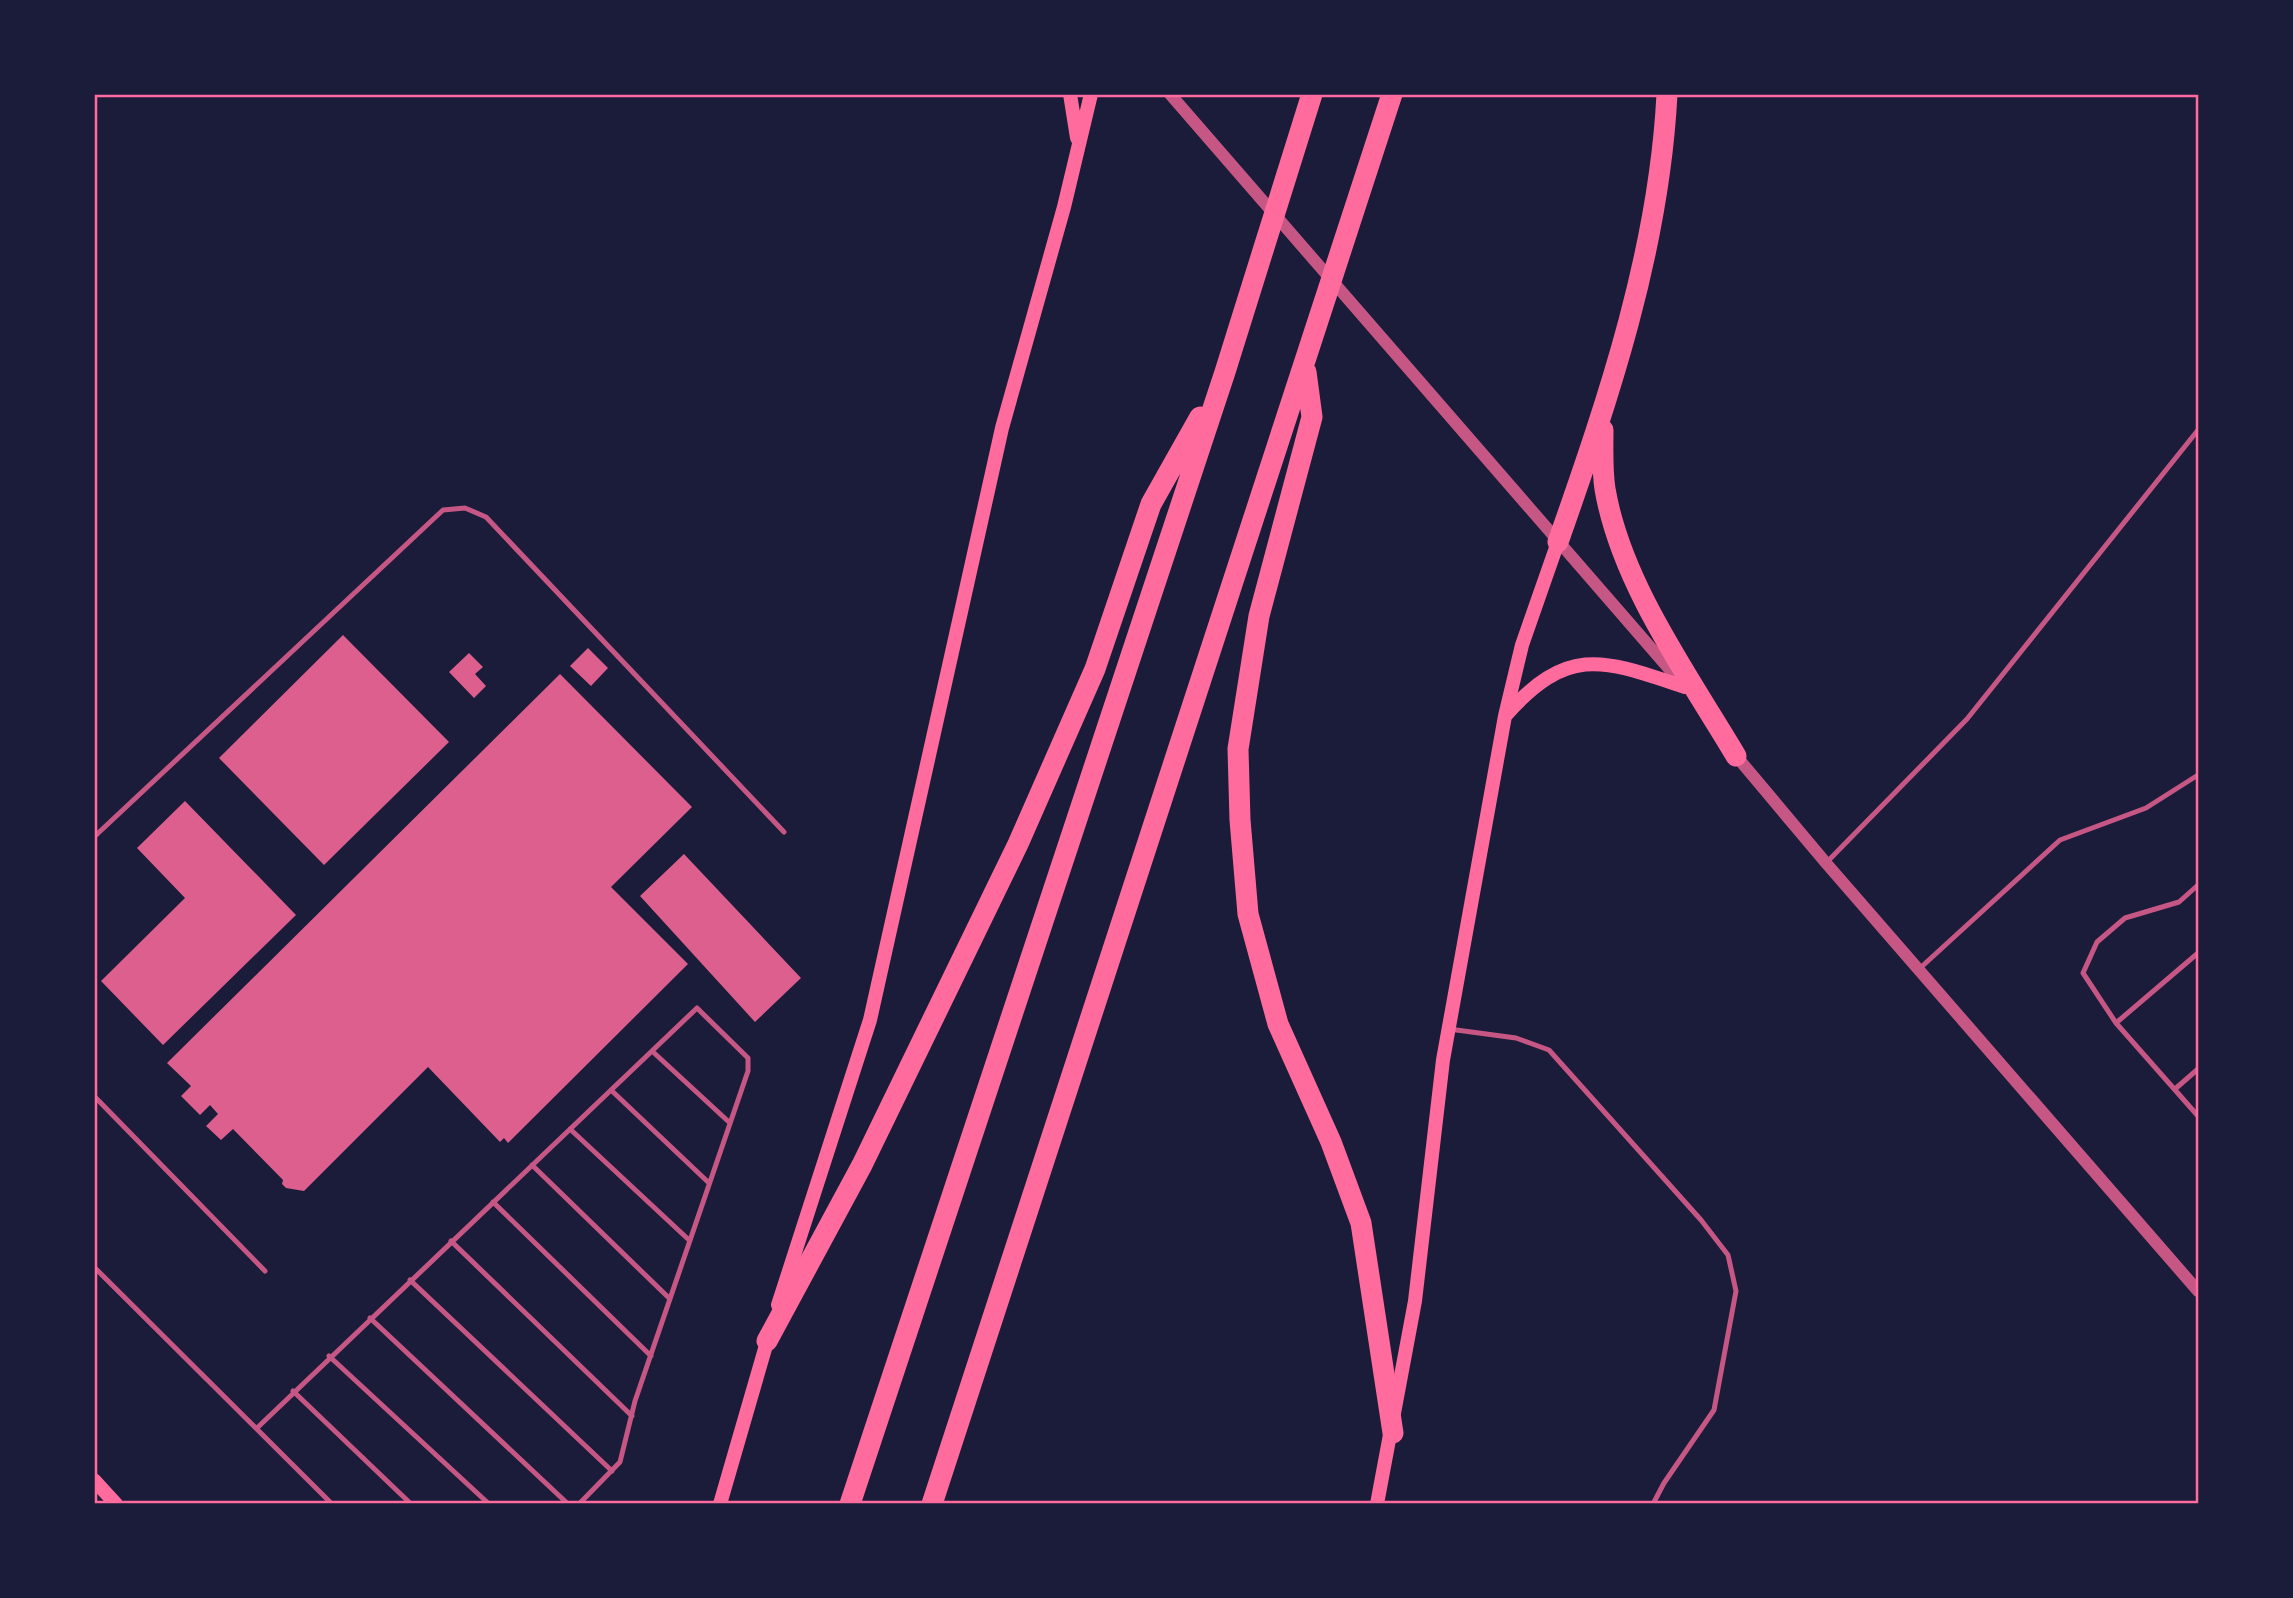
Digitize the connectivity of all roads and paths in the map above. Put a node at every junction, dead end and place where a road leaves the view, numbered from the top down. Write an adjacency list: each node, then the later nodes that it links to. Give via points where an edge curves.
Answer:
1 (1070, 94): 7 (main road)
2 (1091, 94): 7 (main road)
3 (1312, 94): 9 (highway)
4 (1392, 94): 8 (highway)
5 (1667, 94): 10 (highway, via 1642,274)
6 (1173, 98): 12 (street)
7 (1078, 142): 44 (main road, via 1002,428 870,1020)
8 (1305, 365): 50 (highway, via 1312,417 1259,616 1238,749 1240,820 1248,914 1278,1024 1362,1223); 61 (highway)
9 (1225, 372): 44 (highway, via 1151,504 1095,669 1007,867 862,1165); 60 (highway)
10 (1604, 412): 12 (highway); 15 (highway, via 1605,488 1626,562)
11 (2199, 430): 19 (lane, via 1967,719)
12 (1558, 542): 13 (street); 14 (main road, via 1522,645)
13 (1685, 687): 14 (main road, via 1624,666 1586,664 1549,675 1530,687); 15 (street)
14 (1505, 716): 24 (main road)
15 (1736, 756): 19 (street)
16 (2199, 775): 22 (lane, via 2146,808 2060,840)
17 (784, 832): 18 (lane, via 486,517 465,508 443,510)
18 (94, 837)
19 (1826, 863): 22 (street)
20 (2199, 885): 23 (lane, via 2179,902 2125,918 2096,942 2084,973)
21 (2199, 953): 23 (lane)
22 (1919, 970): 41 (street)
23 (2116, 1023): 27 (lane)
24 (1448, 1029): 50 (main road, via 1415,1301); 63 (lane, via 1516,1038 1549,1050 1728,1255 1736,1291 1714,1410)
25 (652, 1051): 28 (lane); 31 (lane); 31 (lane, via 697,1008 748,1058)
26 (2199, 1069): 27 (lane)
27 (2175, 1089): 30 (lane)
28 (611, 1090): 32 (lane); 34 (lane)
29 (94, 1096): 39 (lane)
30 (2199, 1116)
31 (730, 1123): 34 (lane)
32 (570, 1129): 33 (lane); 36 (lane)
33 (532, 1165): 35 (lane); 42 (lane)
34 (709, 1183): 36 (lane)
35 (493, 1202): 37 (lane); 46 (lane)
36 (689, 1240): 42 (lane)
37 (451, 1241): 40 (lane); 48 (lane)
38 (94, 1267): 49 (lane)
39 (265, 1272)
40 (411, 1280): 43 (lane); 51 (lane)
41 (2199, 1291)
42 (670, 1299): 46 (lane)
43 (370, 1318): 45 (lane); 57 (lane)
44 (767, 1341): 59 (main road)
45 (329, 1356): 47 (lane); 56 (lane)
46 (651, 1356): 48 (lane)
47 (293, 1391): 49 (lane); 55 (lane)
48 (632, 1416): 51 (lane, via 620,1462)
49 (257, 1428): 54 (lane)
50 (1393, 1433): 62 (main road)
51 (612, 1471): 58 (lane)
52 (94, 1480): 53 (main road)
53 (116, 1503)
54 (332, 1503)
55 (411, 1503)
56 (489, 1503)
57 (568, 1503)
58 (579, 1503)
59 (720, 1503)
60 (850, 1503)
61 (932, 1503)
62 (1377, 1503)
63 (1653, 1503)

